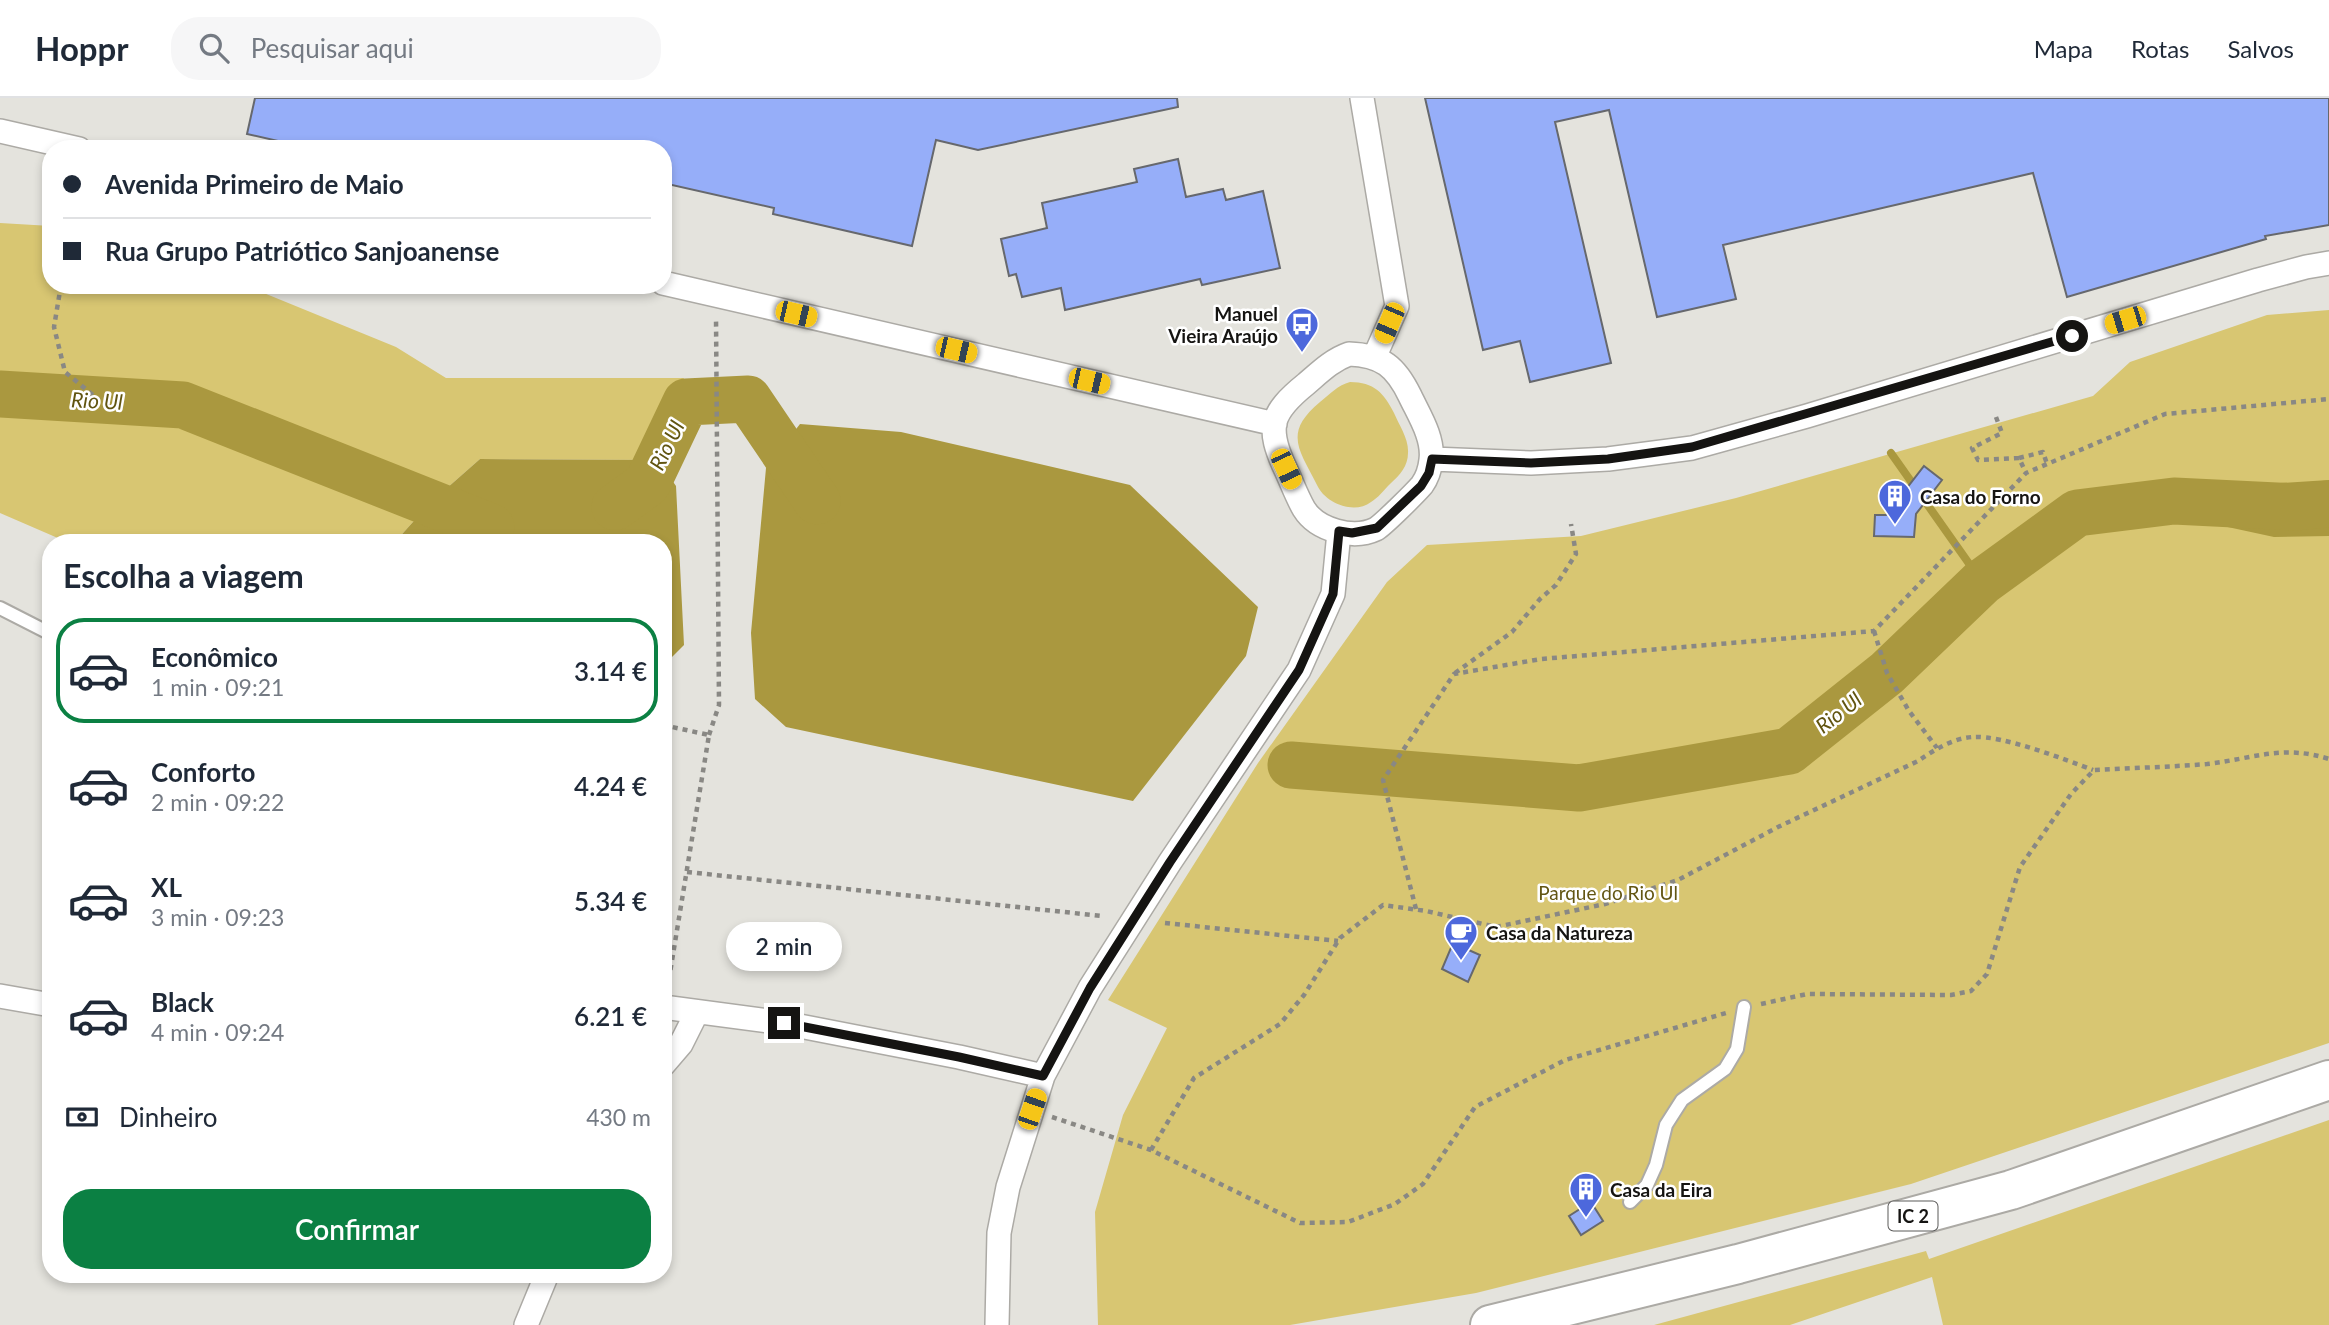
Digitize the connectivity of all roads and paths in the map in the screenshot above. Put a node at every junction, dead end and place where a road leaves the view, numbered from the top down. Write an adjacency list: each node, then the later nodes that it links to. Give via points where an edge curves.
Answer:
1 (1362, 98): 8 (street, via 1397,306)
2 (0, 131): 3 (street)
3 (42, 141)
4 (2329, 263): 14 (street, via 1692,447 1608,459 1531,463)
5 (672, 285): 7 (street)
6 (60, 294): 10 (path, via 54,327 65,372)
7 (716, 295): 12 (street); 24 (path, via 719,705)
8 (1374, 358): 12 (street, via 1349,354 1336,359 1285,401); 14 (street, via 1400,374 1432,445)
9 (2329, 398): 15 (path, via 2165,414)
10 (99, 400)
11 (1996, 417): 13 (path, via 2002,433 1972,448 1978,460)
12 (1275, 424): 18 (street, via 1276,448 1306,511)
13 (2019, 458): 15 (path, via 2043,452); 16 (path)
14 (1432, 459): 18 (street, via 1421,486 1377,528)
15 (2047, 464): 16 (path)
16 (2026, 473): 21 (path)
17 (1570, 524): 22 (path, via 1576,554 1556,585 1512,632)
18 (1339, 531): 40 (street, via 1333,594 1299,670 1090,988)
19 (0, 608): 20 (lane)
20 (42, 629)
21 (1874, 631): 22 (path, via 1541,659); 25 (path, via 1887,673)
22 (1454, 674): 29 (path, via 1383,780)
23 (672, 727): 24 (path)
24 (709, 735): 28 (path)
25 (1937, 748): 27 (path, via 1972,737 1997,740); 29 (path, via 1678,880 1605,904 1496,927)
26 (2329, 759): 27 (path, via 2308,752 2278,752 2209,764)
27 (2094, 770): 36 (path, via 2071,794 2020,867 1987,974 1971,991 1951,996 1807,994)
28 (687, 872): 30 (path); 33 (path)
29 (1416, 909): 32 (path, via 1383,905)
30 (1102, 916)
31 (1165, 923): 32 (path)
32 (1338, 941): 44 (path, via 1280,1024 1194,1078)
33 (672, 960)
34 (0, 996): 35 (street)
35 (42, 1003)
36 (1744, 1007): 44 (path, via 1565,1060 1475,1107 1423,1184 1395,1204 1348,1222 1300,1223); 45 (lane, via 1737,1049 1725,1069 1682,1100 1666,1125 1647,1185)
37 (672, 1008): 38 (street)
38 (697, 1012): 39 (street); 40 (street, via 784,1023)
39 (672, 1054)
40 (1043, 1076): 48 (street, via 1008,1186 999,1233)
41 (2329, 1080): 49 (highway, IC 2, via 2011,1190)
42 (2329, 1099): 50 (highway, IC 2, via 2017,1208)
43 (1045, 1114): 44 (path)
44 (1151, 1150)
45 (1630, 1202)
46 (543, 1283): 47 (street)
47 (526, 1325)
48 (997, 1325)
49 (1490, 1325)
50 (1574, 1325)

